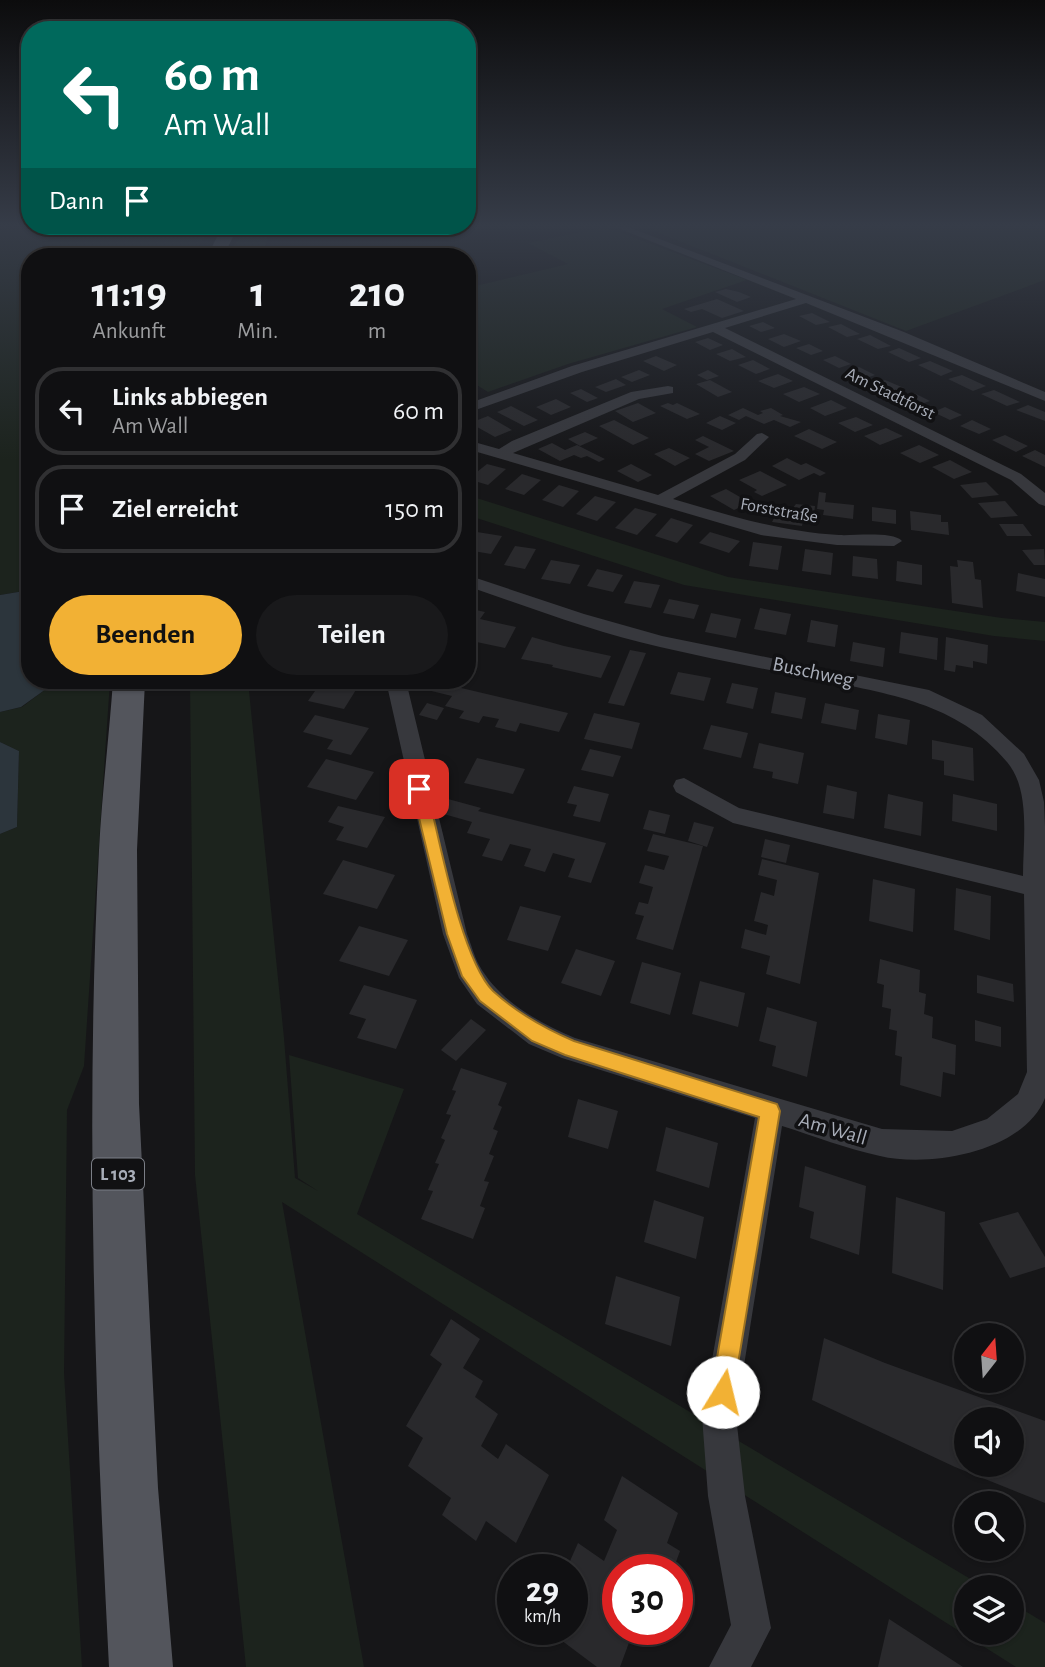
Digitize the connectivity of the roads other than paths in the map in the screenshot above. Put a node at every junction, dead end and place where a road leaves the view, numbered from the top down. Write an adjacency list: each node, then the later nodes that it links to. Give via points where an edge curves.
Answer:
1 (788, 305): 3 (street)
2 (822, 305): 5 (street)
3 (713, 327): 6 (street); 11 (street, Am Stadtforst, via 1016,477)
4 (668, 390): 9 (street, via 636,395)
5 (1045, 397)
6 (476, 406)
7 (762, 437): 10 (street, via 750,452 676,488)
8 (476, 447): 9 (street, Forststraße)
9 (501, 454): 10 (street, Forststraße)
10 (660, 501): 12 (street, Forststraße, via 761,530 837,540)
11 (1045, 501)
12 (894, 541)
13 (476, 583): 17 (street, Buschweg, via 660,641 922,695 975,720 1017,759 1028,780 1034,802)
14 (128, 689): 20 (main road, L 103, via 118,850 116,1104 129,1488)
15 (398, 689): 19 (street, Am Wall, via 456,934 468,970 486,996 539,1035 572,1049)
16 (684, 786): 17 (street, via 733,815)
17 (1036, 888): 18 (street, Buschweg)
18 (1043, 1073): 19 (street, Am Wall, via 1029,1103 996,1130 951,1145 882,1143)
19 (770, 1111): 21 (street, via 719,1416 727,1512 751,1628)
20 (141, 1667)
21 (729, 1667)

